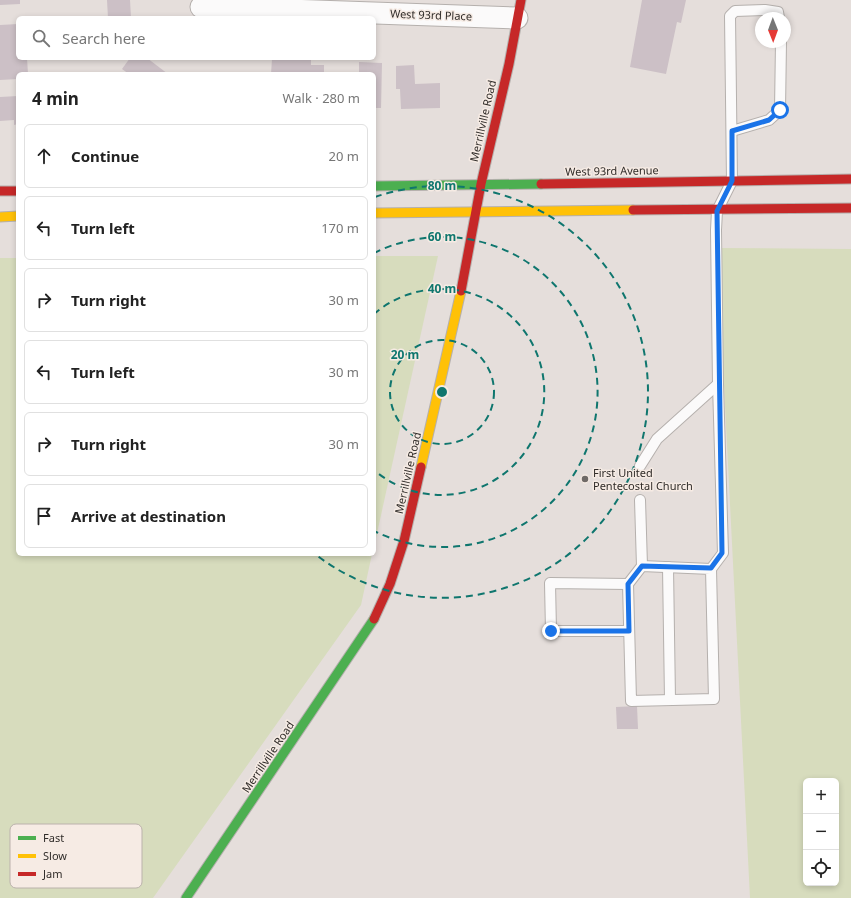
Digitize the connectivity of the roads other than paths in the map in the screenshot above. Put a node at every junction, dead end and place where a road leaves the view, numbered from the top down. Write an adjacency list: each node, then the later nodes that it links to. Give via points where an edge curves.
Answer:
1 (201, 7): 2 (street, West 93rd Place)
2 (519, 9): 8 (street, Merrillville Road)
3 (778, 12): 5 (lane, via 735,11 730,16)
4 (780, 48): 5 (lane, via 780,110 769,120)
5 (732, 131): 7 (lane)
6 (851, 179): 7 (street, West 93rd Avenue)
7 (732, 181): 8 (street, West 93rd Avenue); 13 (lane)
8 (481, 184): 9 (street, West 93rd Avenue); 14 (street, Merrillville Road)
9 (376, 186)
10 (0, 191): 11 (street)
11 (16, 191)
12 (851, 208): 13 (street)
13 (717, 211): 14 (street); 18 (lane)
14 (476, 212): 15 (street); 27 (street, Merrillville Road, via 458,305 410,518 390,584 371,625)
15 (376, 213)
16 (16, 216): 17 (street)
17 (0, 217)
18 (718, 384): 19 (lane, via 657,439); 23 (lane, via 722,553)
19 (640, 466)
20 (640, 500): 21 (lane)
21 (642, 566): 22 (lane); 24 (lane)
22 (668, 567): 23 (lane); 26 (lane)
23 (711, 568): 26 (lane, via 714,698)
24 (628, 584): 25 (lane); 25 (lane, via 550,583 551,631)
25 (629, 631): 26 (lane, via 631,701)
26 (670, 700)
27 (186, 898)

